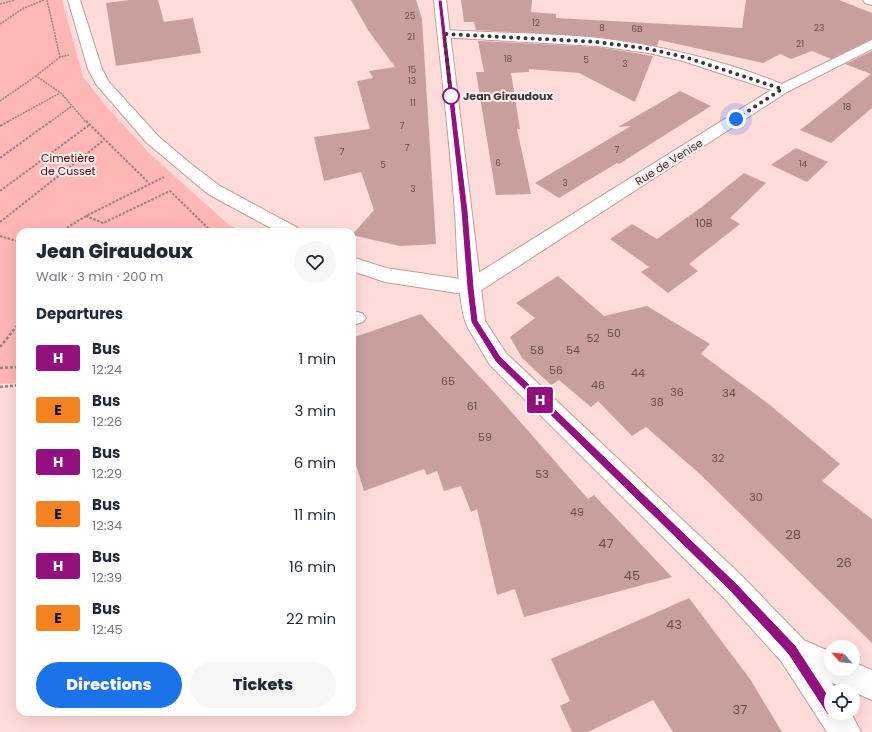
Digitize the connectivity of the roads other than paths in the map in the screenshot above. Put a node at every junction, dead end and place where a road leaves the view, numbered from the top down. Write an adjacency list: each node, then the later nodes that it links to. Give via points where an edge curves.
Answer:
1 (74, 0): 6 (street, via 95,70 103,84 152,139 214,190)
2 (440, 0): 3 (street)
3 (444, 34): 5 (street, via 598,42 649,49 688,58); 8 (street)
4 (872, 44): 5 (street, Rue de Venise)
5 (782, 89): 8 (street, Rue de Venise)
6 (285, 228)
7 (356, 267): 8 (street, via 385,275)
8 (470, 288): 9 (street, via 475,322 498,359 733,587)
9 (792, 650): 10 (street); 13 (street)
10 (824, 665)
11 (851, 676): 12 (street)
12 (872, 685)
13 (824, 699)
14 (837, 720): 15 (street)
15 (845, 732)

